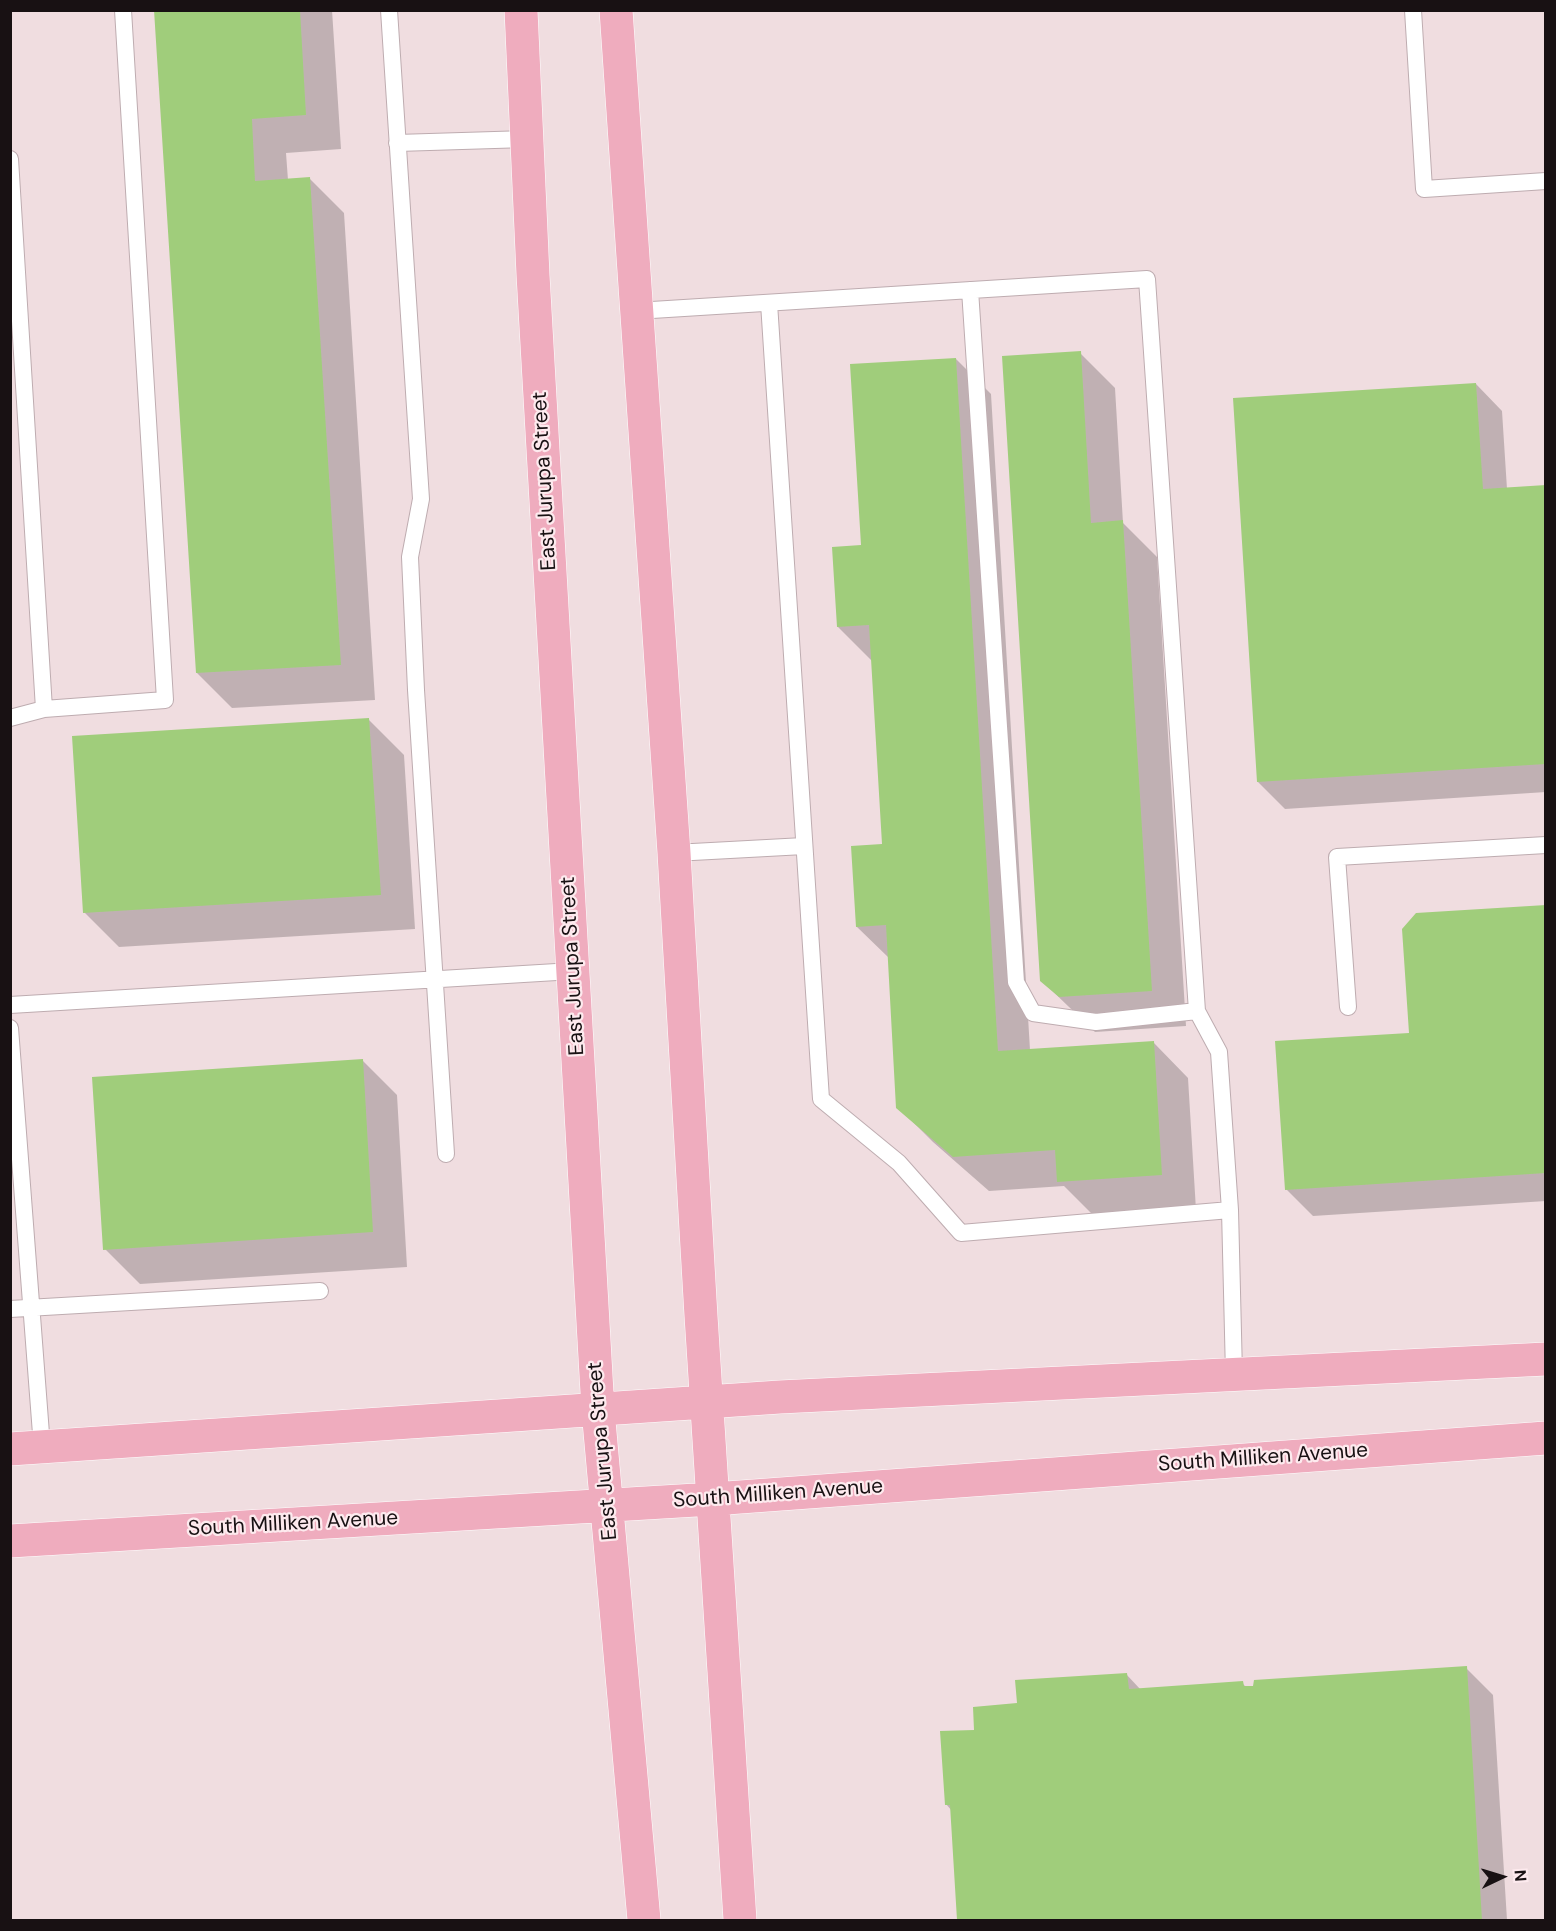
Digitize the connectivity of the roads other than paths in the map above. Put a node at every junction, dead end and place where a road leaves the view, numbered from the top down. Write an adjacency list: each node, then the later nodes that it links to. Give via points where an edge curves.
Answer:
1 (123, 10): 13 (lane, via 165,700)
2 (389, 10): 7 (lane)
3 (521, 10): 6 (main road, East Jurupa Street)
4 (616, 10): 12 (main road)
5 (1413, 10): 9 (lane, via 1424,189)
6 (527, 139): 7 (lane); 18 (main road, East Jurupa Street)
7 (397, 143): 19 (lane, via 421,499 410,557)
8 (10, 159): 13 (lane)
9 (1545, 181)
10 (970, 290): 11 (lane); 22 (lane, via 1016,982 1033,1013 1096,1022); 22 (lane, via 1147,279)
11 (769, 303): 12 (lane); 16 (lane)
12 (636, 311): 17 (main road)
13 (44, 709): 14 (lane)
14 (10, 718)
15 (1545, 845): 21 (lane, via 1337,857)
16 (804, 846): 17 (lane); 25 (lane, via 820,1099 899,1163 961,1233)
17 (674, 853): 31 (main road)
18 (573, 971): 19 (lane); 32 (main road, East Jurupa Street)
19 (435, 978): 20 (lane); 24 (lane)
20 (10, 1005)
21 (1348, 1007)
22 (1197, 1011): 25 (lane, via 1219,1052)
23 (10, 1028): 27 (lane)
24 (446, 1154)
25 (1230, 1210): 30 (lane)
26 (320, 1290): 27 (lane)
27 (31, 1308): 28 (lane); 34 (lane)
28 (10, 1309)
29 (1545, 1359): 30 (main road)
30 (1234, 1374): 31 (main road)
31 (708, 1402): 32 (main road); 35 (main road)
32 (598, 1410): 34 (main road); 36 (main road, East Jurupa Street)
33 (1545, 1438): 35 (main road, South Milliken Avenue)
34 (26, 1448)
35 (713, 1499): 36 (main road, South Milliken Avenue); 39 (main road)
36 (607, 1506): 37 (main road, South Milliken Avenue); 38 (main road, East Jurupa Street)
37 (10, 1541)
38 (644, 1920)
39 (741, 1920)

